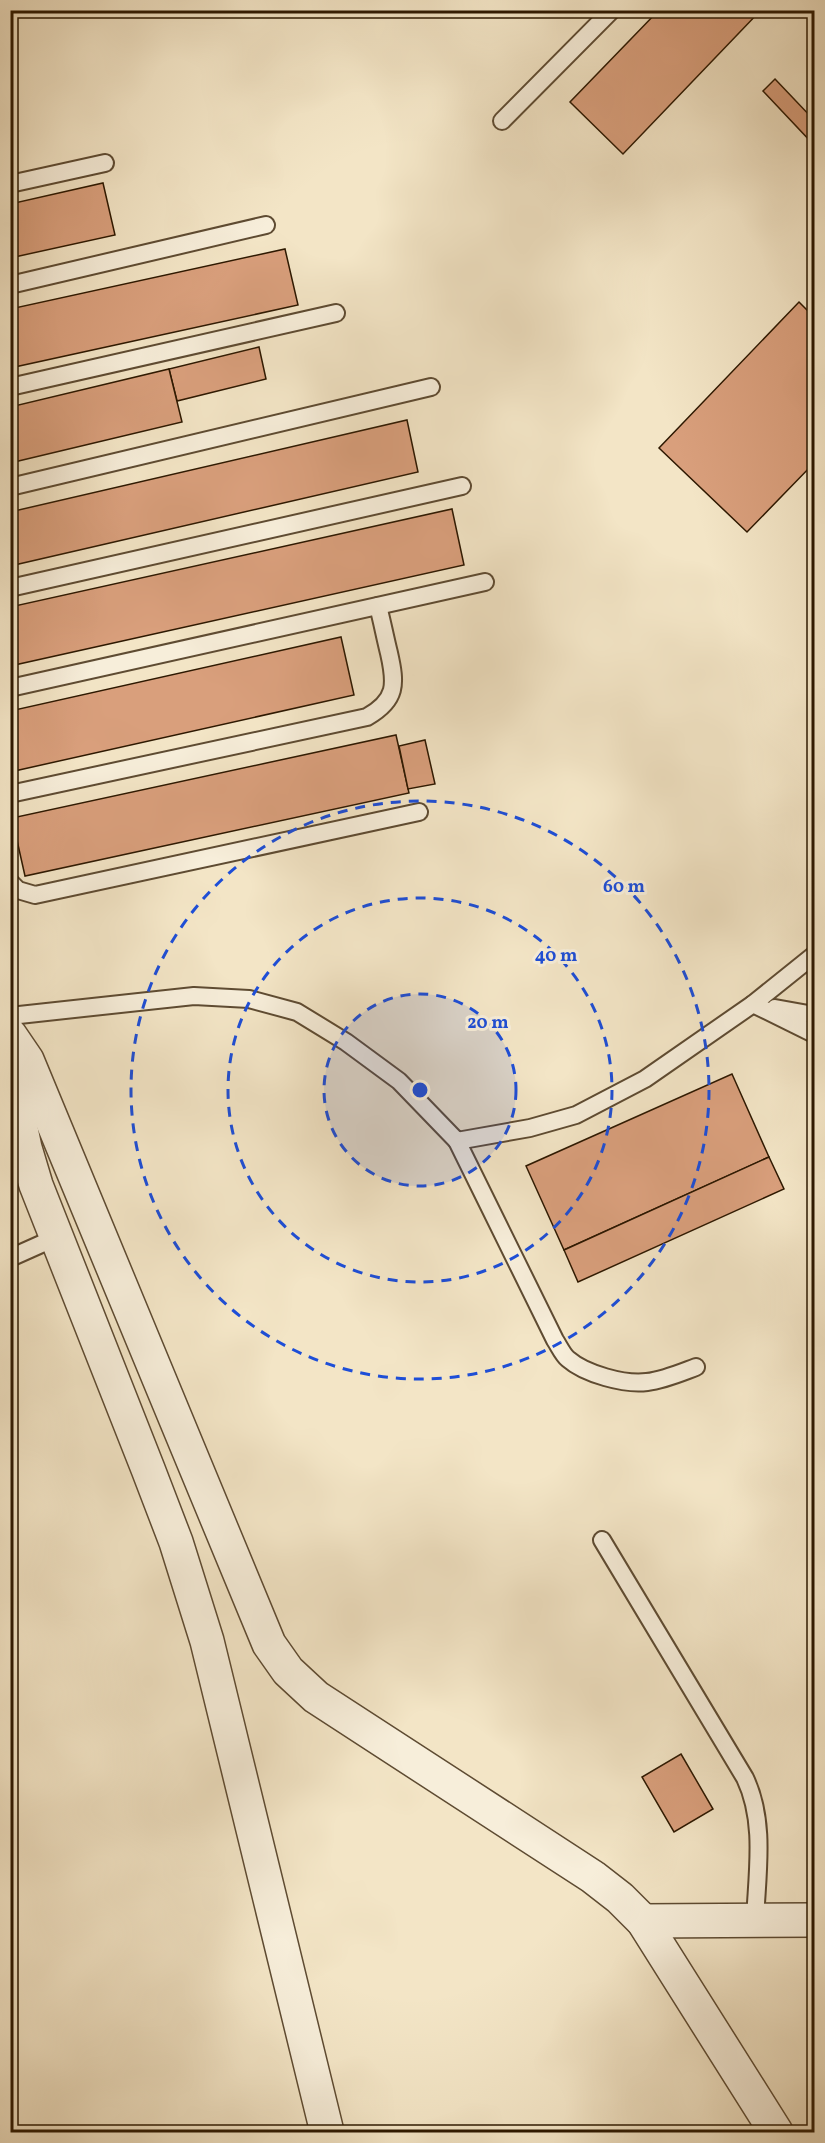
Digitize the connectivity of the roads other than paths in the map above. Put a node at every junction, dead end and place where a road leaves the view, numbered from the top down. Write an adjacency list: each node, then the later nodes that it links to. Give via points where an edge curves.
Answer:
1 (612, 10): 2 (lane)
2 (502, 121)
3 (105, 163): 4 (lane)
4 (10, 184)
5 (266, 225): 6 (lane)
6 (10, 285)
7 (336, 313): 8 (lane)
8 (10, 387)
9 (431, 387): 11 (lane)
10 (462, 486): 13 (lane)
11 (10, 487)
12 (485, 582): 14 (lane)
13 (10, 588)
14 (378, 606): 15 (lane); 16 (lane, via 395,678 391,694 381,708 367,717)
15 (10, 688)
16 (10, 794)
17 (419, 812): 18 (lane, via 35,895 18,890)
18 (10, 882)
19 (814, 955): 20 (lane)
20 (753, 1004): 21 (lane); 23 (lane); 26 (lane, via 645,1079 576,1115)
21 (814, 1015)
22 (10, 1016): 26 (lane, via 194,996 249,999 297,1012 399,1081)
23 (814, 1034)
24 (10, 1035): 32 (street, via 27,1060 268,1644 288,1671 316,1697 593,1877)
25 (10, 1075): 27 (street, via 25,1148)
26 (457, 1141): 29 (lane, via 567,1359 586,1371 646,1382)
27 (57, 1238): 28 (lane); 34 (street, via 164,1511 207,1641)
28 (10, 1258)
29 (696, 1367)
30 (602, 1540): 33 (lane, via 753,1795 759,1841)
31 (814, 1920): 33 (street)
32 (643, 1921): 33 (street); 35 (street)
33 (755, 1921)
34 (327, 2133)
35 (776, 2133)

